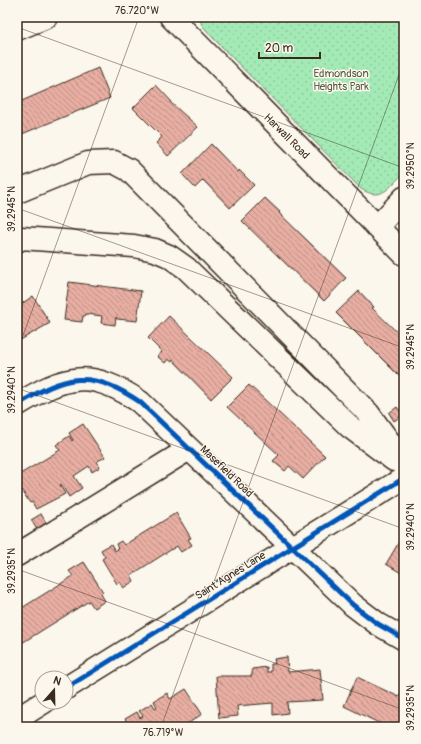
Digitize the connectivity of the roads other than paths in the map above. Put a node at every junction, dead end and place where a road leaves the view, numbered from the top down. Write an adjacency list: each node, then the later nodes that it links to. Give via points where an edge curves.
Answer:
1 (46, 17): 3 (street)
2 (171, 17): 6 (street, Harwall Road)
3 (17, 29)
4 (17, 192): 11 (street, via 88,163 114,162 129,170 368,413)
5 (404, 198): 6 (street)
6 (377, 227): 8 (street, Harwall Road)
7 (17, 241): 12 (street, via 21,238 134,246 169,256 186,268 350,427)
8 (404, 254)
9 (17, 405): 10 (street, Masefield Road, via 41,390 60,383 76,379 98,381 121,389 140,402)
10 (190, 449): 14 (street, Masefield Road); 15 (street)
11 (404, 462)
12 (404, 467)
13 (404, 478): 14 (street, Saint Agnes Lane)
14 (292, 548): 16 (street, Masefield Road, via 353,605); 17 (street, Saint Agnes Lane)
15 (17, 555)
16 (404, 639)
17 (74, 683)
18 (34, 708): 19 (street)
19 (17, 719)

